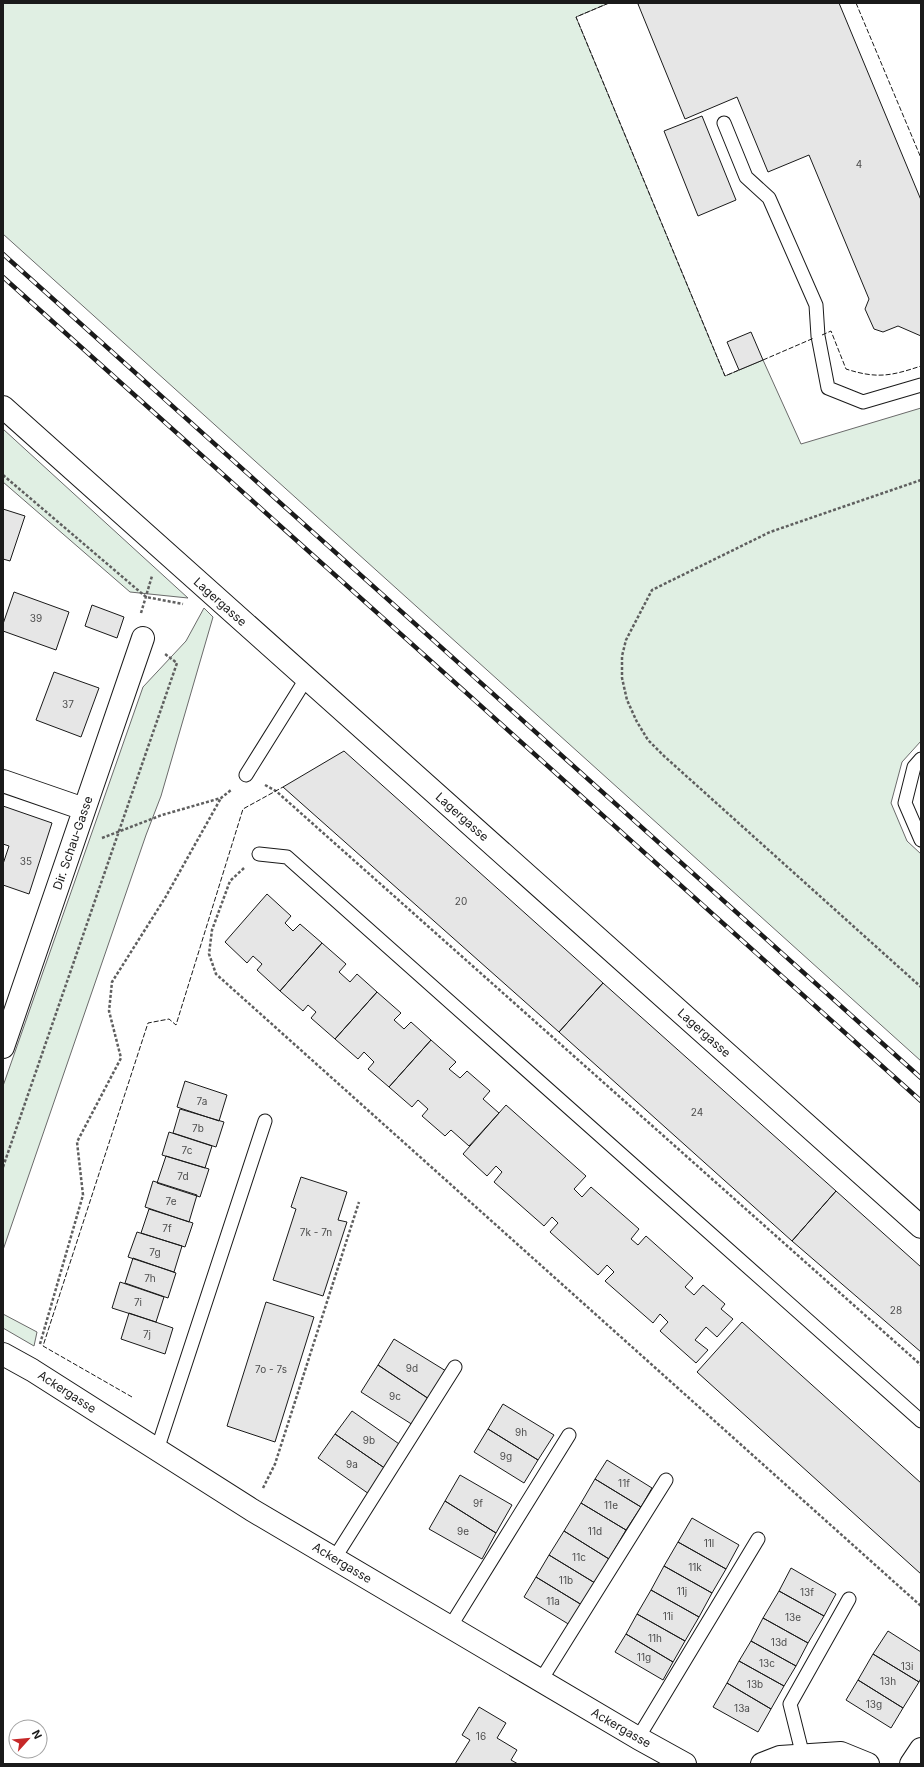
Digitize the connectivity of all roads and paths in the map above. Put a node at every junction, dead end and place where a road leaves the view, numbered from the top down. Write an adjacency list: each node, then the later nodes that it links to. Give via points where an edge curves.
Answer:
1 (724, 123): 2 (lane, via 746,177 769,198 816,305 818,336 828,388 863,402)
2 (921, 385)
3 (3, 407): 6 (street, Lagergasse)
4 (3, 475): 8 (path)
5 (921, 480): 21 (path, via 770,532 652,590 626,640 622,656 622,678 627,700 648,740)
6 (160, 549): 7 (street, Lagergasse); 8 (path)
7 (214, 596): 8 (path, via 194,606); 10 (street, Lagergasse)
8 (146, 597): 9 (path, via 139,619)
9 (143, 638): 16 (street, Dir. Schau-Gasse); 17 (path, via 177,663)
10 (306, 679): 12 (lane); 26 (street, Lagergasse)
11 (921, 759): 18 (lane, via 914,767 905,803)
12 (246, 775): 15 (path)
13 (3, 781): 16 (street)
14 (276, 791): 28 (path)
15 (221, 798): 17 (path); 30 (path, via 165,898 112,982 109,1011 121,1058 77,1142 83,1195)
16 (84, 809): 19 (street, Dir. Schau-Gasse)
17 (119, 831): 19 (path); 24 (path)
18 (921, 840)
19 (70, 853): 22 (street, Dir. Schau-Gasse)
20 (259, 854): 31 (lane, via 287,857); 39 (path, via 230,881 212,930 209,954 216,974)
21 (921, 987)
22 (3, 1047)
23 (265, 1121): 33 (lane)
24 (3, 1167)
25 (359, 1202): 35 (path, via 275,1464)
26 (921, 1227)
27 (3, 1354): 30 (street, Ackergasse)
28 (921, 1365)
29 (455, 1367): 37 (lane)
30 (32, 1370): 33 (street, Ackergasse)
31 (921, 1421)
32 (569, 1435): 40 (lane)
33 (157, 1450): 35 (street, Ackergasse)
34 (666, 1480): 41 (lane)
35 (252, 1510): 37 (street, Ackergasse)
36 (758, 1539): 42 (lane)
37 (334, 1559): 40 (street, Ackergasse)
38 (848, 1599): 44 (lane, via 790,1704)
39 (921, 1606)
40 (450, 1627): 41 (street, Ackergasse)
41 (541, 1680): 42 (street, Ackergasse)
42 (638, 1738): 45 (street, Ackergasse)
43 (921, 1749): 48 (street)
44 (803, 1756): 46 (street, via 780,1757); 47 (street, via 841,1753)
45 (685, 1764)
46 (762, 1764)
47 (868, 1764)
48 (911, 1764)

